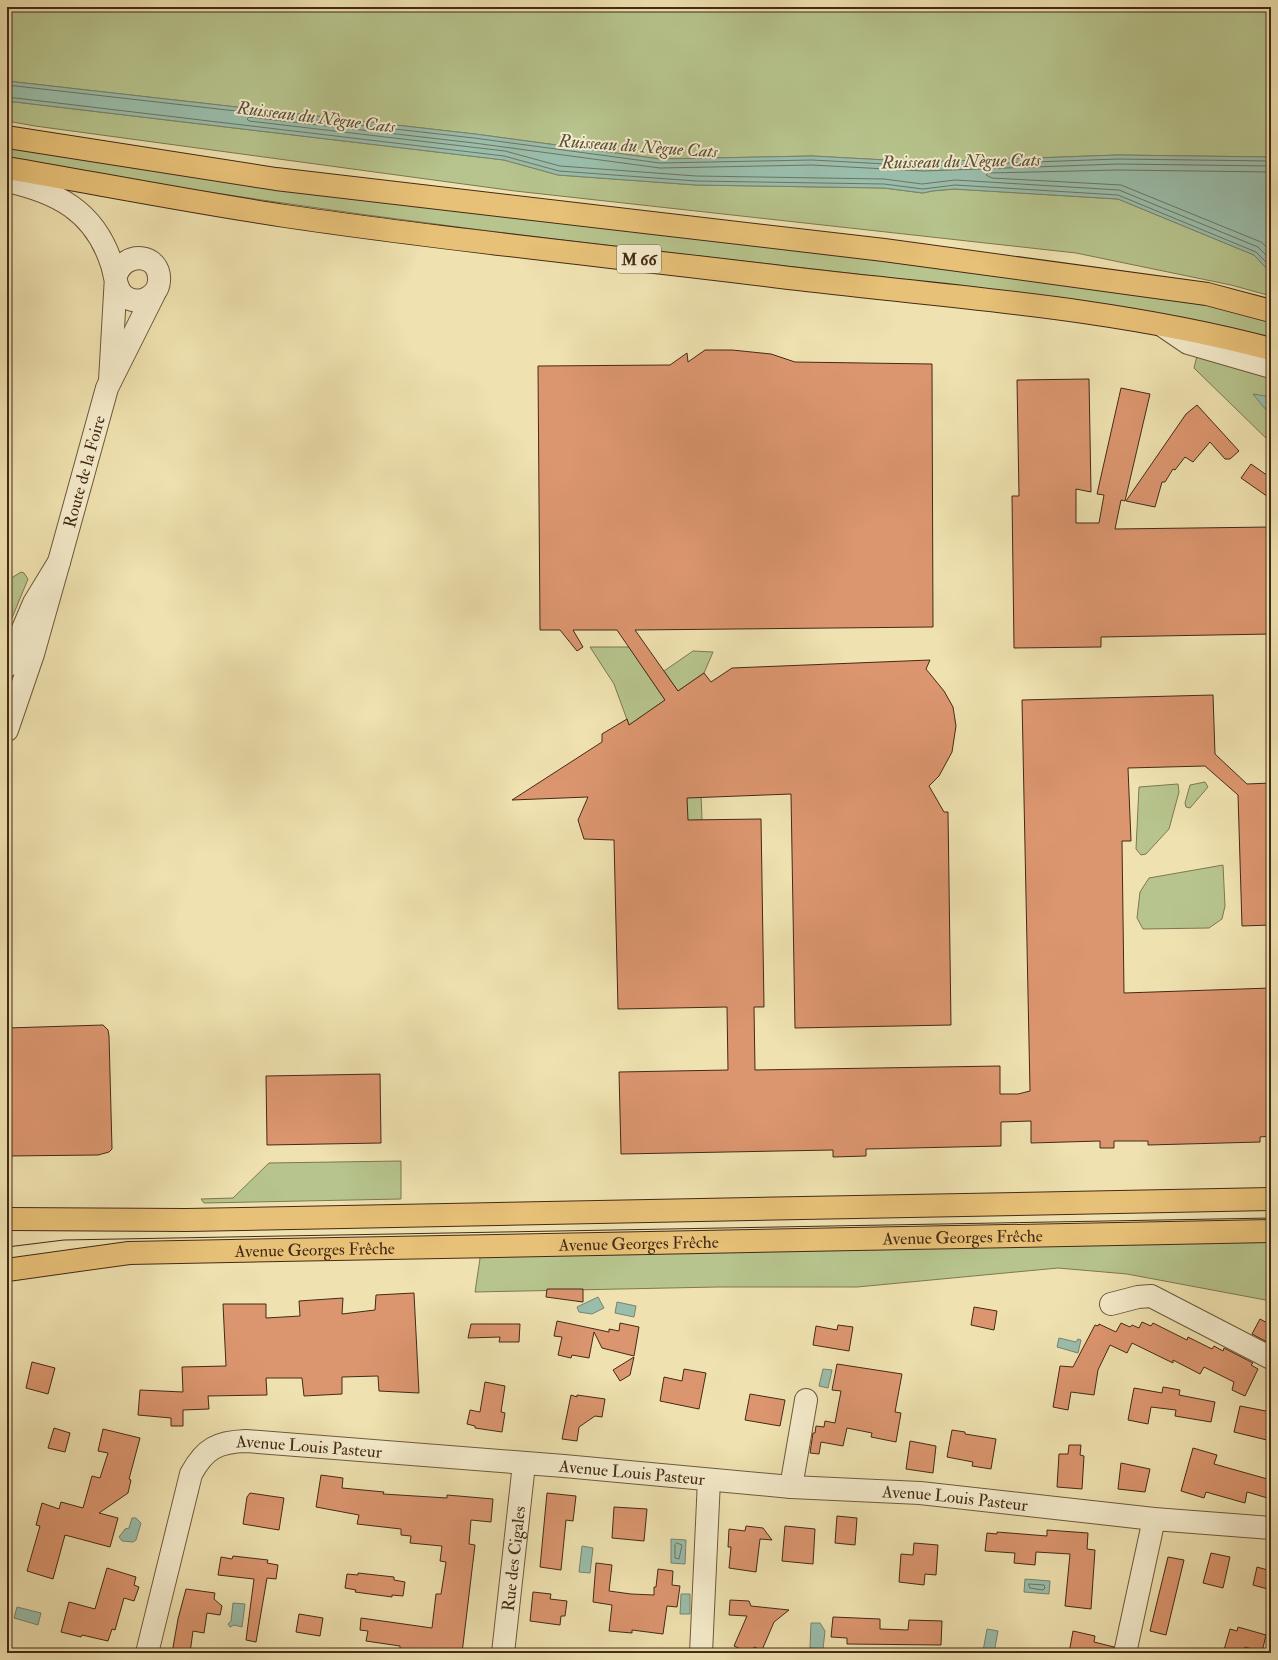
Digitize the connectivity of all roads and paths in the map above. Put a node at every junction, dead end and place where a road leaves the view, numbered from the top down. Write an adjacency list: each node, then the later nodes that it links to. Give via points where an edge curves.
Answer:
1 (7, 137): 6 (main road, M 66, via 276,179 884,250 1206,294)
2 (7, 168): 7 (main road, M 66, via 285,216 808,280 983,298 1095,313)
3 (7, 181): 4 (street, via 41,190 79,211 99,235)
4 (116, 276): 5 (street, via 119,290 129,299 142,300); 5 (street, Route de la Foire, via 126,261 145,259 159,274); 10 (street, Route de la Foire)
5 (154, 294): 10 (street, Route de la Foire)
6 (1271, 311)
7 (1163, 326): 8 (main road, M 66); 9 (street, M 66, via 1188,343)
8 (1271, 348)
9 (1271, 367)
10 (110, 381): 11 (street, Route de la Foire)
11 (59, 562): 12 (street, Route de la Foire, via 34,603); 13 (street, Route de la Foire, via 49,602)
12 (7, 666)
13 (13, 695): 14 (street, Route de la Foire)
14 (7, 730)
15 (1271, 1199): 16 (main road, Avenue Georges Frêche, via 170,1220)
16 (7, 1219)
17 (1271, 1231): 18 (main road, Avenue Georges Frêche, via 129,1253)
18 (7, 1270)
19 (1111, 1304): 20 (street, via 1138,1297 1155,1297)
20 (1271, 1358)
21 (806, 1400): 24 (street)
22 (524, 1464): 23 (street, Avenue Louis Pasteur); 27 (street, Avenue Louis Pasteur, via 246,1441 218,1445 197,1462 191,1474); 28 (street, Rue des Cigales)
23 (709, 1480): 24 (street, Avenue Louis Pasteur); 29 (street)
24 (791, 1487): 25 (street, Avenue Louis Pasteur, via 920,1494)
25 (1154, 1519): 26 (street, Avenue Louis Pasteur); 30 (street)
26 (1271, 1528)
27 (147, 1653)
28 (502, 1653)
29 (701, 1653)
30 (1125, 1653)

